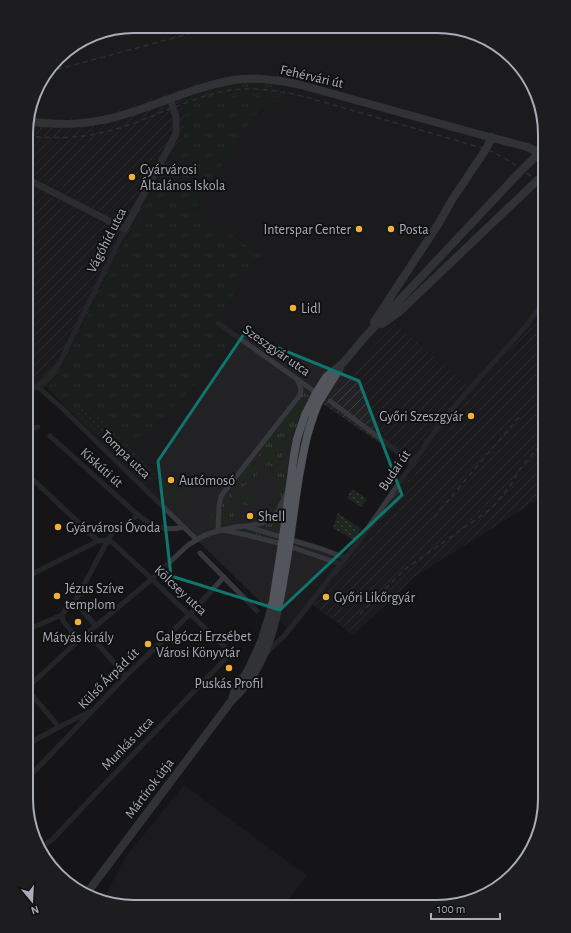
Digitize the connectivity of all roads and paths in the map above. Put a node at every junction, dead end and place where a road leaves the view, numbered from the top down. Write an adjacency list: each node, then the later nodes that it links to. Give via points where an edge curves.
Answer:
1 (170, 98): 2 (main road, Fehérvári út, via 129,113 91,122 71,124); 3 (main road, Fehérvári út, via 236,80 278,80); 10 (street, Vágóhíd utca, via 176,117 176,134)
2 (34, 122)
3 (492, 137): 4 (main road, Fehérvári út); 13 (main road)
4 (527, 146): 5 (main road, Fehérvári út); 6 (main road, Fehérvári út)
5 (538, 147)
6 (538, 152)
7 (538, 154): 13 (main road, bridge)
8 (538, 180): 13 (main road, via 399,312)
9 (33, 182): 10 (street)
10 (125, 229): 15 (street, Vágóhíd utca, via 59,364 47,379)
11 (538, 309): 22 (street, Budai út, via 527,325 444,418)
12 (218, 323): 14 (street, Szeszgyár utca)
13 (364, 338): 17 (main road)
14 (297, 379): 17 (street, Szeszgyár utca); 28 (street, via 301,389 298,398 221,496)
15 (37, 386): 16 (street); 26 (street, Tompa utca)
16 (33, 388)
17 (319, 395): 24 (main road, via 305,415 297,439); 32 (main road, via 306,442)
18 (330, 401): 22 (street)
19 (38, 427): 20 (street)
20 (33, 428)
21 (50, 436): 25 (street, Kiskúti út)
22 (413, 463): 34 (street, Budai út)
23 (33, 480): 31 (street)
24 (291, 482): 27 (street, via 277,513 264,523); 32 (main road)
25 (138, 515): 26 (street, Kiskúti út, via 149,524 162,528 175,529); 29 (street, via 113,532)
26 (183, 526): 30 (street, Tompa utca)
27 (247, 526): 28 (street); 32 (street)
28 (220, 530): 30 (street); 32 (street)
29 (108, 540): 31 (street); 38 (street, Kölcsey utca); 39 (street)
30 (197, 540): 38 (street)
31 (98, 541): 36 (street)
32 (286, 542): 34 (street, via 322,549); 35 (street); 48 (main road, Mártírok útja, via 278,611 273,632); 52 (main road, Mártírok útja, via 266,628 257,652)
33 (200, 553): 37 (street)
34 (346, 558): 35 (street, Budai út)
35 (341, 564): 48 (street, Budai út, via 298,620)
36 (34, 573)
37 (224, 577): 40 (street); 41 (street, Külső Árpád út)
38 (152, 578): 41 (street, Kölcsey utca); 43 (street)
39 (73, 605): 42 (street); 43 (street, via 80,607)
40 (257, 611)
41 (190, 614): 47 (street, Kölcsey utca); 49 (street, Külső Árpád út)
42 (62, 615): 44 (street); 46 (street, via 63,621)
43 (96, 626): 45 (street)
44 (33, 627)
45 (88, 633): 46 (street); 49 (street)
46 (79, 640): 50 (street)
47 (231, 653): 57 (street, Munkás utca)
48 (263, 655): 52 (main road, Mártírok útja, via 253,675)
49 (126, 676): 53 (street, Külső Árpád út)
50 (33, 682)
51 (33, 696): 54 (street)
52 (232, 700): 58 (main road, Mártírok útja)
53 (93, 710): 54 (street); 56 (street, Külső Árpád út)
54 (59, 727): 55 (street)
55 (33, 741)
56 (33, 773)
57 (44, 845)
58 (89, 889)

